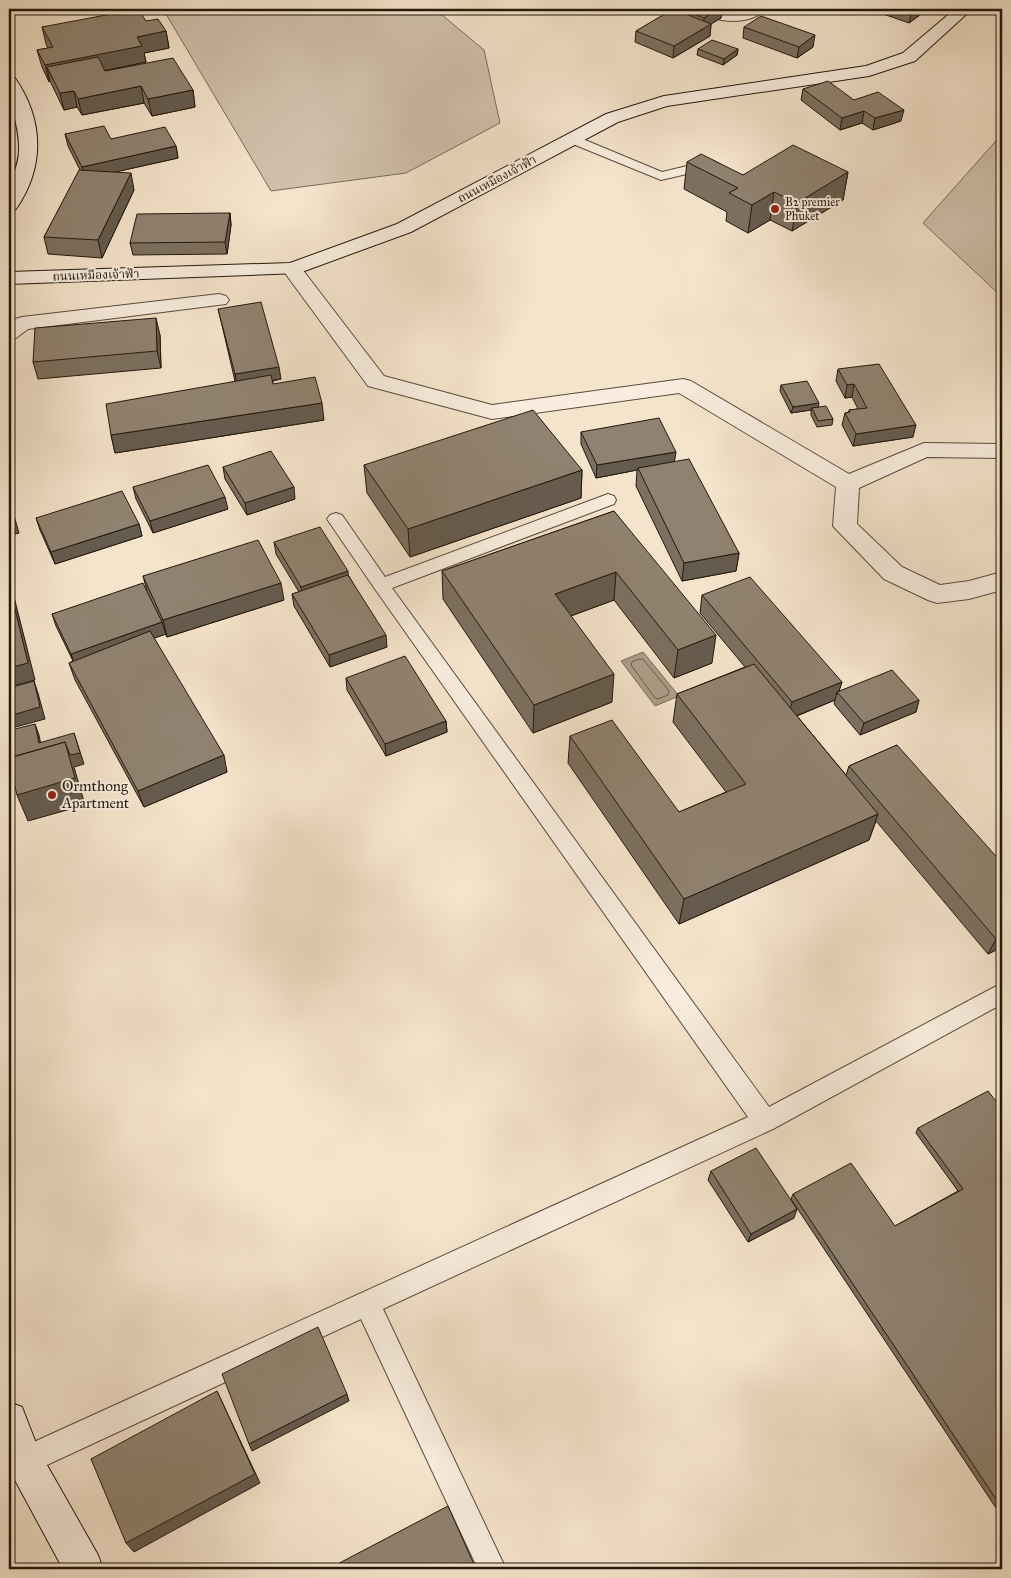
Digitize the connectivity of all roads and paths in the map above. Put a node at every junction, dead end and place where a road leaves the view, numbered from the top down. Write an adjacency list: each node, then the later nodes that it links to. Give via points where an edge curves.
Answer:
1 (709, 9): 2 (street, via 735,18)
2 (757, 9)
3 (964, 9): 5 (street, ถนนเหมืองเจ้าฟ้า, via 909,57 869,71 664,101 612,118)
4 (9, 82): 7 (street, via 25,114 28,161)
5 (573, 139): 6 (lane, via 661,176); 8 (street, ถนนเหมืองเจ้าฟ้า, via 404,228)
6 (714, 163)
7 (9, 205)
8 (292, 269): 9 (street, ถนนเหมืองเจ้าฟ้า); 13 (street, via 376,381 492,412 683,386)
9 (9, 278)
10 (219, 300): 11 (street, via 22,323)
11 (9, 334)
12 (1002, 451): 13 (street, via 924,450)
13 (848, 484): 16 (street, via 845,526 893,573 937,594)
14 (608, 500): 17 (lane)
15 (336, 518): 17 (lane)
16 (1002, 581)
17 (382, 585): 19 (lane)
18 (1002, 993): 19 (lane)
19 (765, 1121): 20 (lane)
20 (367, 1304): 22 (lane); 24 (lane)
21 (9, 1420): 22 (street)
22 (24, 1461): 23 (street)
23 (84, 1569)
24 (492, 1569)

